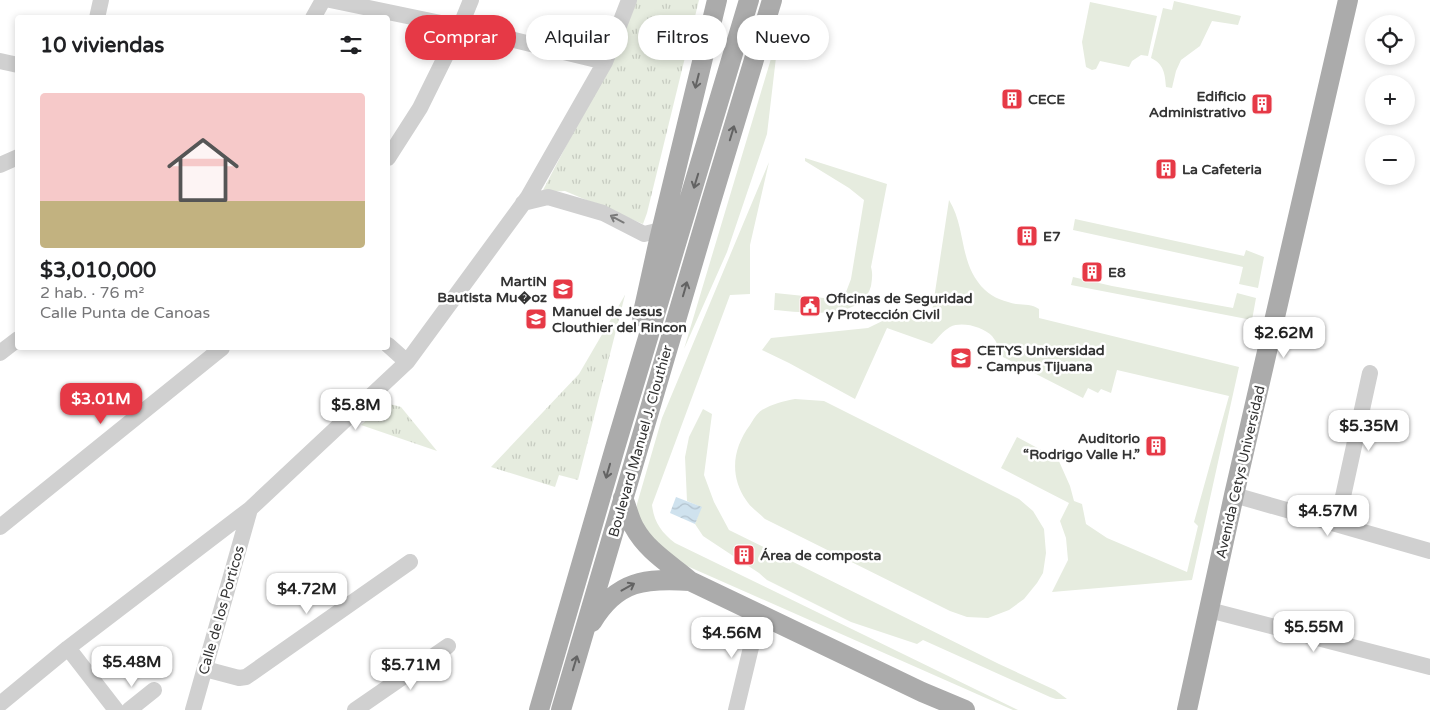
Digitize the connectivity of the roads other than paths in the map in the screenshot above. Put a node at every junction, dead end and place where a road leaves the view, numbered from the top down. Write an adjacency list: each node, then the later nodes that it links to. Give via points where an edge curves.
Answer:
1 (101, 0): 10 (street)
2 (323, 0): 11 (street)
3 (330, 0): 13 (street)
4 (471, 0): 12 (street)
5 (629, 0): 17 (street)
6 (717, 0): 23 (main road, one-way to 23)
7 (749, 0): 30 (main road, Boulevard Manuel J. Clouthier, one-way to 30)
8 (772, 0): 32 (main road, Boulevard Manuel J. Clouthier, one-way to 8)
9 (1348, 0): 31 (main road, Avenida Cetys Universidad)
10 (98, 15)
11 (314, 15)
12 (465, 15)
13 (405, 16)
14 (516, 41): 17 (street)
15 (444, 60): 19 (street, via 420,108)
16 (0, 61): 18 (street)
17 (605, 62): 22 (street)
18 (15, 64)
19 (390, 155)
20 (15, 158): 21 (street)
21 (0, 165)
22 (523, 204): 23 (street, one-way to 22, via 644,234 603,213 548,197); 28 (street)
23 (661, 230): 30 (main road)
24 (15, 341): 27 (street)
25 (390, 348): 28 (street)
26 (220, 350): 35 (street)
27 (0, 353)
28 (407, 362): 33 (street)
29 (1370, 373): 34 (street)
30 (615, 448): 52 (main road, Boulevard Manuel J. Clouthier, one-way to 52)
31 (1234, 495): 34 (street); 39 (main road, Avenida Cetys Universidad)
32 (623, 498): 38 (main road, via 633,526 644,542); 41 (main road, Boulevard Manuel J. Clouthier)
33 (250, 509): 43 (street); 45 (street, Calle de los Porticos)
34 (1337, 524): 36 (street)
35 (0, 527)
36 (1430, 551)
37 (410, 562): 45 (street, via 246,677)
38 (690, 581): 40 (main road); 41 (main road, one-way to 38, via 605,605 633,583 663,579)
39 (1209, 610): 44 (street); 56 (main road, Avenida Cetys Universidad)
40 (759, 614): 54 (street); 55 (main road)
41 (584, 635): 53 (main road, Boulevard Manuel J. Clouthier, one-way to 41)
42 (448, 646): 51 (street)
43 (68, 648): 47 (street); 48 (street)
44 (1430, 667)
45 (205, 669): 50 (street, Calle de los Porticos)
46 (154, 690): 49 (street)
47 (0, 704)
48 (116, 710)
49 (129, 710)
50 (193, 710)
51 (355, 710)
52 (538, 710)
53 (561, 710)
54 (736, 710)
55 (965, 710)
56 (1186, 710)

